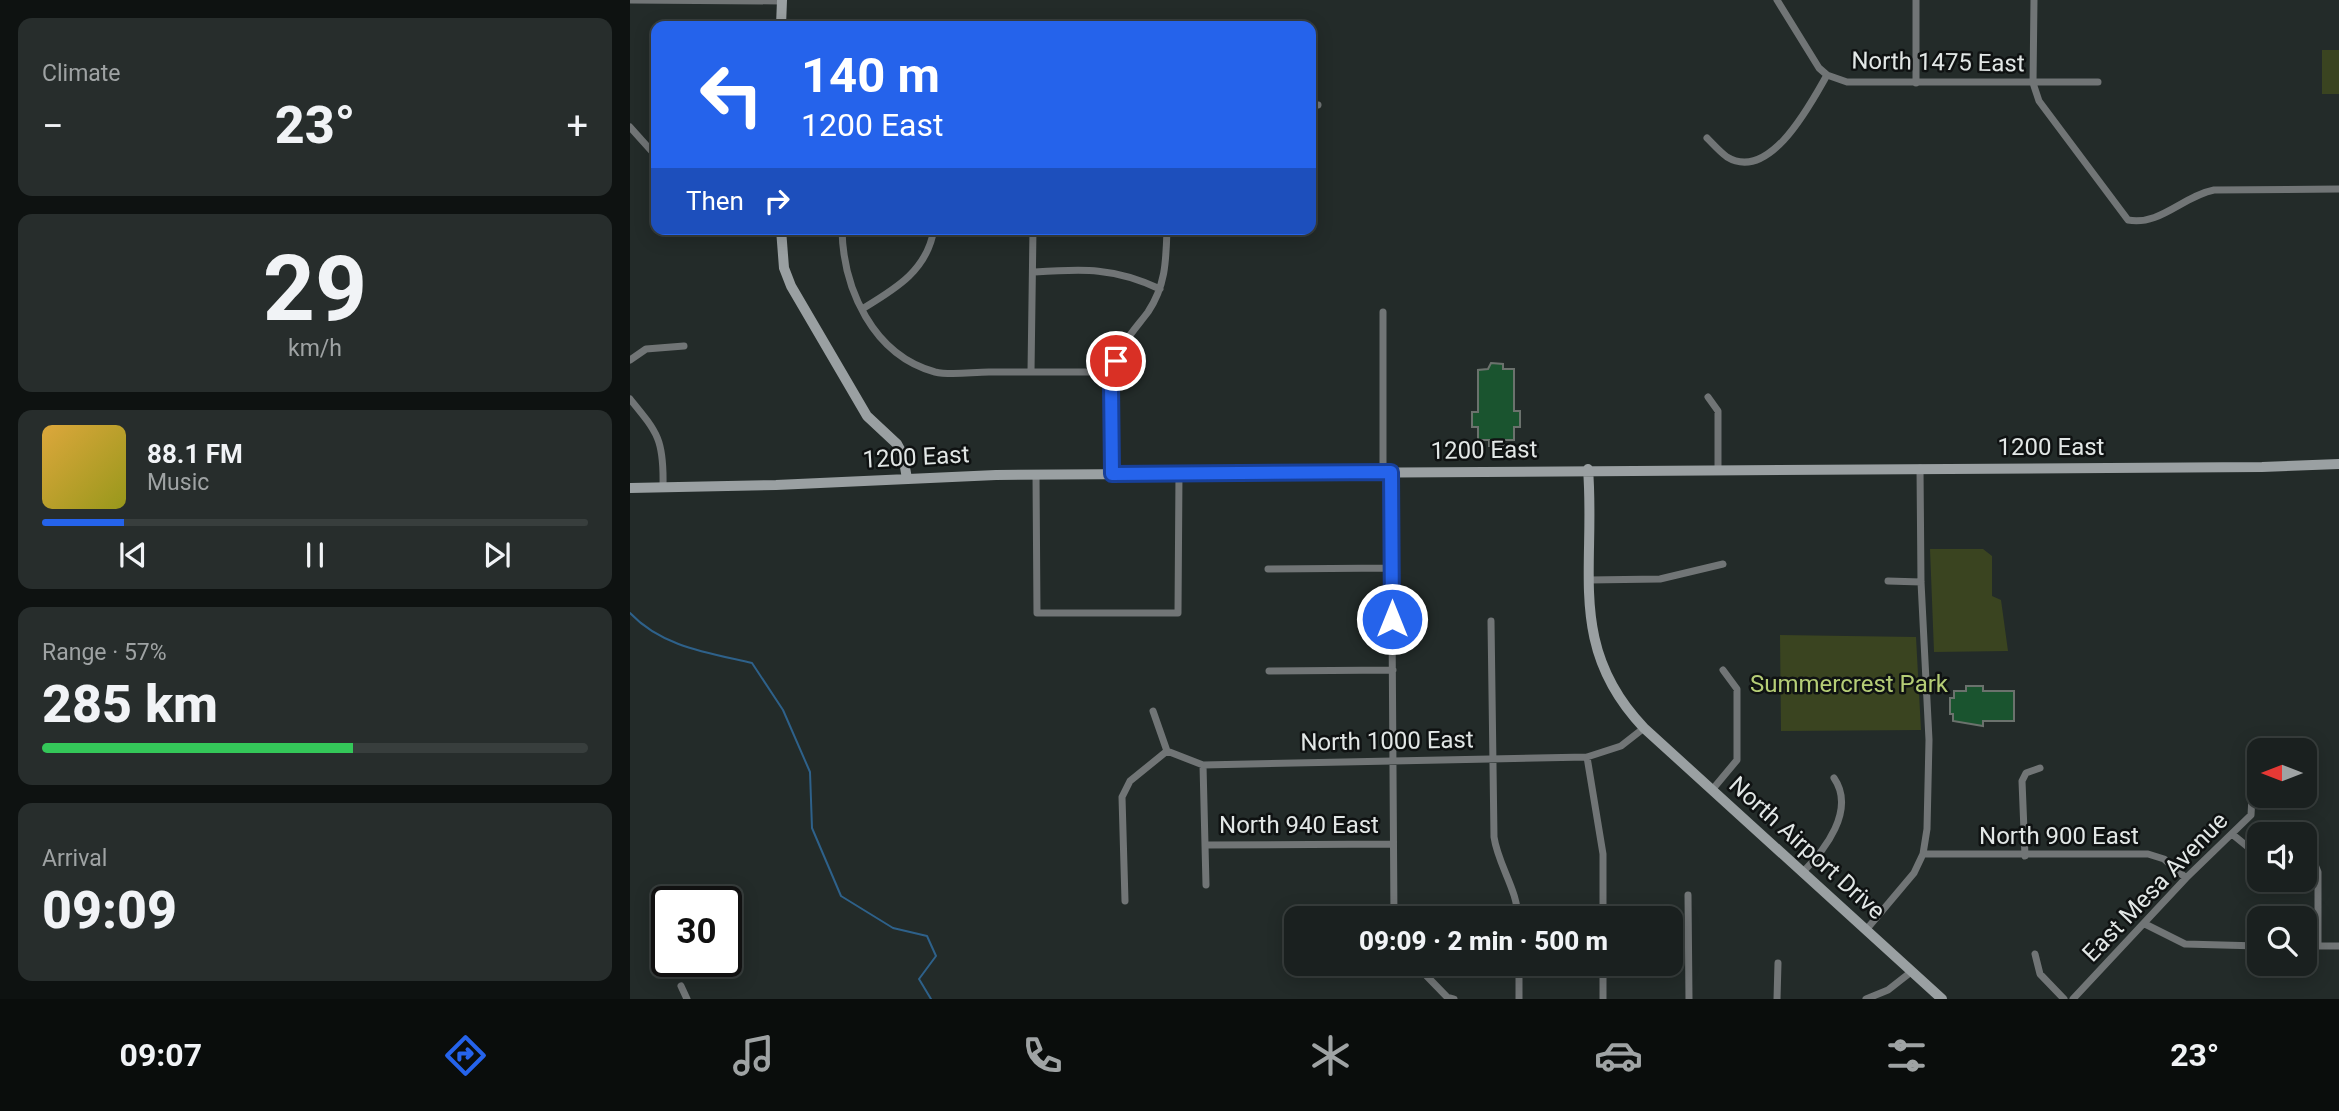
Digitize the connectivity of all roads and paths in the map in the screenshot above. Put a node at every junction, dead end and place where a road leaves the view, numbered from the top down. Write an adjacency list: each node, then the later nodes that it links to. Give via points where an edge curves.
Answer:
1 (630, 0): 5 (street)
2 (1777, 0): 8 (street, North 1475 East)
3 (1916, 0): 10 (street)
4 (2034, 0): 11 (street)
5 (712, 1): 6 (street)
6 (782, 1): 7 (main road)
7 (781, 21)
8 (1827, 75): 10 (street, North 1475 East, via 1847,82); 13 (street, via 1786,140 1763,157 1738,161)
9 (2098, 82): 11 (street, North 1475 East)
10 (1916, 83): 11 (street, North 1475 East)
11 (2034, 83): 15 (street, via 2039,101 2062,135 2128,220 2143,223 2199,193 2214,190)
12 (630, 127): 14 (street)
13 (1707, 138)
14 (651, 150)
15 (2339, 189)
16 (782, 235): 39 (main road, via 791,286 867,416 897,444)
17 (842, 235): 23 (street, via 848,278)
18 (932, 235): 23 (street, via 913,275)
19 (1033, 235): 21 (street)
20 (1167, 235): 22 (street, via 1166,270)
21 (1034, 272): 22 (street, via 1108,270); 27 (street)
22 (1160, 289): 28 (street, via 1126,339)
23 (862, 309): 27 (street, via 875,333 914,364 937,372)
24 (1383, 312): 35 (street)
25 (684, 346): 26 (street, via 646,349)
26 (630, 360)
27 (1031, 372): 28 (street)
28 (1113, 372): 38 (street)
29 (1708, 397): 33 (street, via 1718,411)
30 (630, 399): 40 (street, via 657,432 664,456)
31 (2339, 464): 32 (main road, 1200 East)
32 (1920, 468): 33 (main road, 1200 East); 47 (street)
33 (1718, 469): 34 (main road, 1200 East)
34 (1588, 470): 35 (main road, 1200 East); 45 (main road, North Airport Drive)
35 (1387, 472): 36 (main road, 1200 East); 43 (street)
36 (1179, 473): 37 (street, via 1178,613 1037,613); 38 (main road, 1200 East)
37 (1036, 474): 38 (main road, 1200 East); 39 (main road, 1200 East)
38 (1112, 474)
39 (907, 479): 40 (main road, 1200 East)
40 (663, 486): 41 (main road, 1200 East)
41 (630, 488)
42 (1723, 564): 45 (street, via 1660,579)
43 (1392, 568): 44 (street); 49 (street)
44 (1268, 569)
45 (1589, 580): 53 (main road, North Airport Drive, via 1596,652 1613,688)
46 (1888, 582): 47 (street)
47 (1921, 582): 67 (street, via 1930,740)
48 (1492, 621): 56 (street)
49 (1393, 670): 51 (street); 57 (street)
50 (1723, 670): 61 (street, via 1737,689 1737,760)
51 (1269, 671)
52 (1153, 711): 54 (street)
53 (1644, 728): 55 (street, North 1000 East, via 1621,746); 61 (main road, North Airport Drive)
54 (1167, 751): 58 (street, North 1000 East); 74 (street, via 1130,781 1122,797)
55 (1587, 757): 56 (street, North 1000 East); 77 (street, via 1603,854)
56 (1494, 758): 57 (street, North 1000 East); 76 (street, via 1494,837)
57 (1394, 759): 58 (street, North 1000 East); 64 (street)
58 (1203, 765): 65 (street)
59 (2040, 768): 68 (street, via 2026,773 2022,781)
60 (1834, 778): 70 (street, via 1841,787 1837,822 1821,854)
61 (1712, 790): 70 (main road, North Airport Drive)
62 (2251, 808): 63 (street, East Mesa Avenue, via 2251,815)
63 (2232, 834): 66 (street); 71 (street, East Mesa Avenue)
64 (1393, 844): 65 (street, North 940 East); 75 (street)
65 (1206, 845): 72 (street)
66 (2247, 846)
67 (1923, 854): 68 (street, North 900 East); 79 (street, via 1908,882)
68 (2025, 856): 71 (street, North 900 East, via 2148,854 2164,859)
69 (2317, 871): 81 (street)
70 (1802, 873): 79 (main road, North Airport Drive)
71 (2186, 878): 78 (street, East Mesa Avenue)
72 (1206, 885)
73 (1688, 895): 94 (street)
74 (1125, 901)
75 (1394, 906)
76 (1516, 906)
77 (1603, 906)
78 (2145, 924): 80 (street, via 2185,944); 99 (street, East Mesa Avenue)
79 (1866, 930): 85 (main road, North Airport Drive)
80 (2247, 946)
81 (2318, 946): 82 (street)
82 (2339, 946)
83 (2035, 954): 98 (street, via 2039,974)
84 (1778, 963): 95 (street)
85 (1911, 972): 96 (street); 97 (main road, North Airport Drive)
86 (1427, 976): 90 (street)
87 (1518, 976): 92 (street)
88 (1603, 976): 93 (street)
89 (681, 986): 91 (street)
90 (1448, 998)
91 (687, 999)
92 (1519, 999)
93 (1603, 999)
94 (1689, 999)
95 (1777, 999)
96 (1867, 999)
97 (1942, 999)
98 (2064, 999)
99 (2073, 999)

